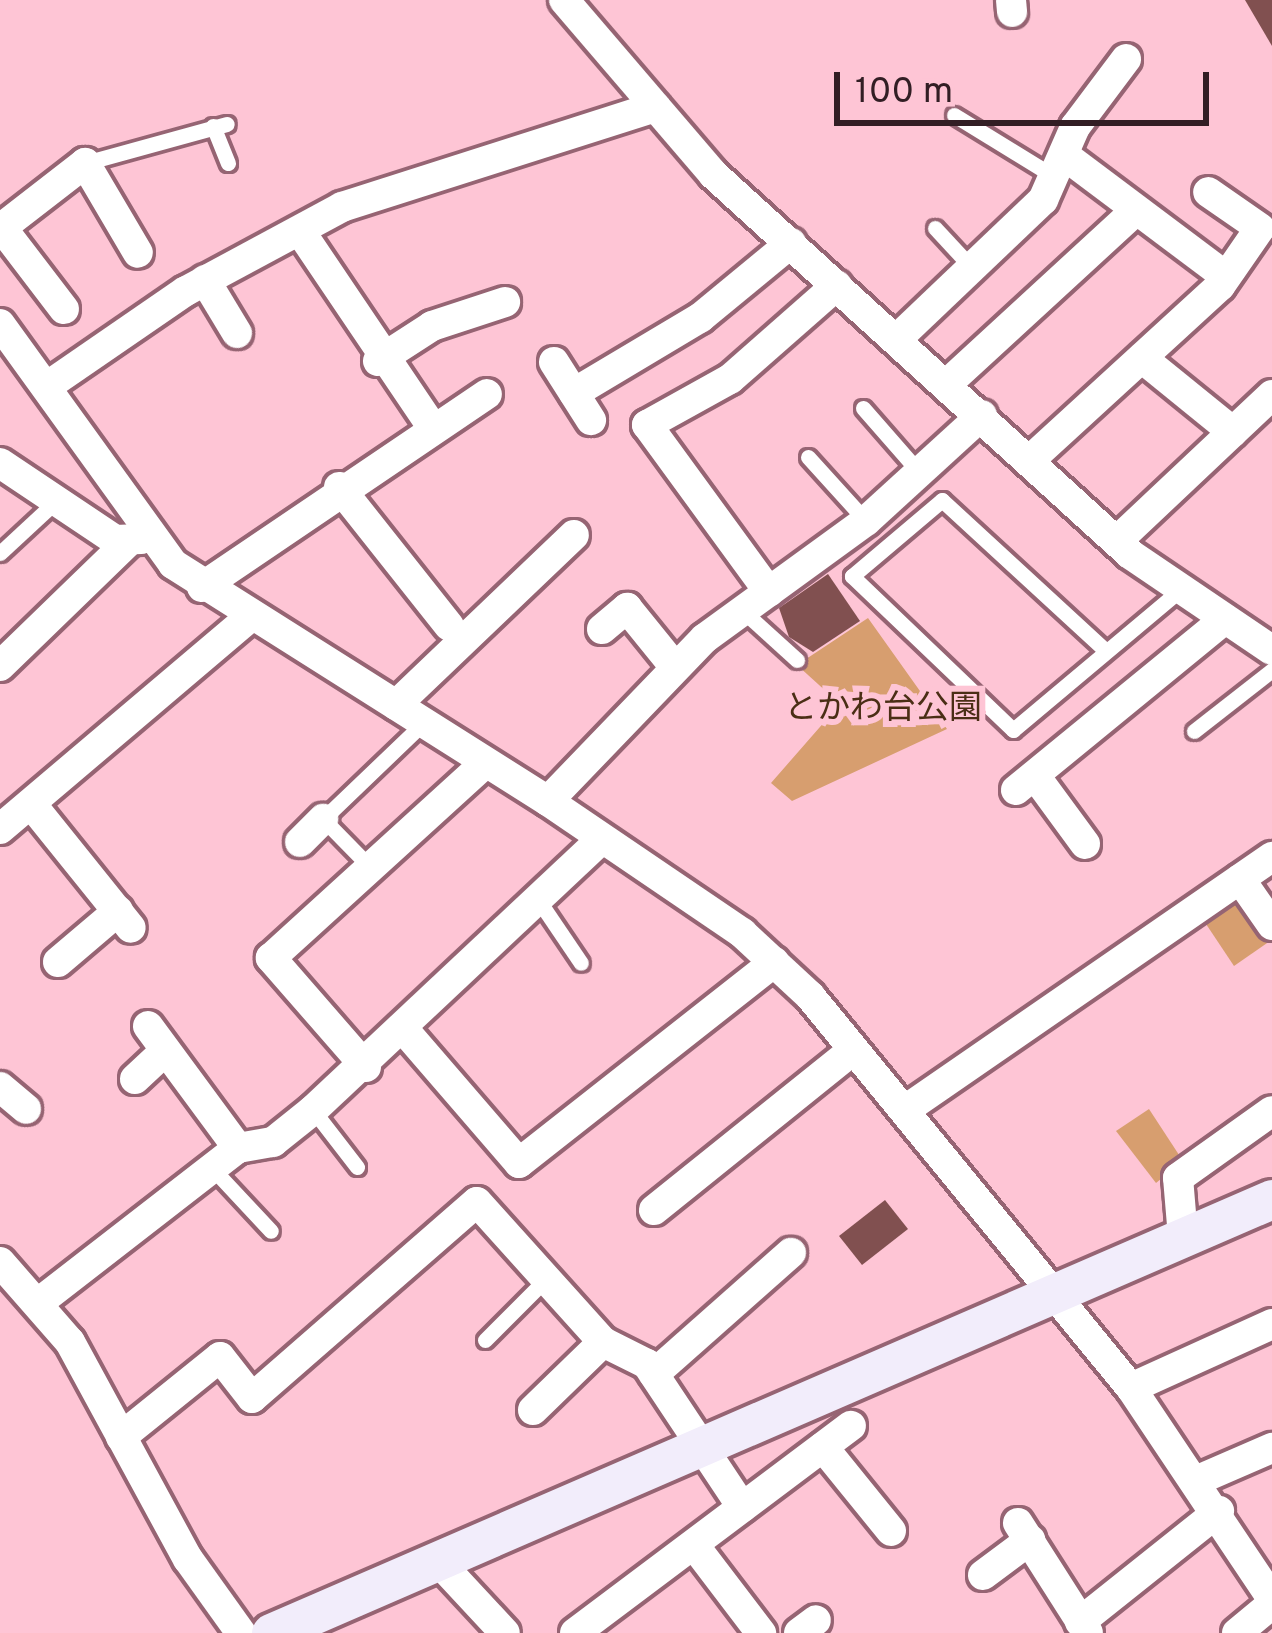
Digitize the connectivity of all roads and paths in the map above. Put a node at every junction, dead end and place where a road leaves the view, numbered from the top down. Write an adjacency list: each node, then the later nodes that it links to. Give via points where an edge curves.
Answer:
1 (564, 0): 3 (street)
2 (1126, 59): 7 (street)
3 (655, 107): 12 (street); 14 (street)
4 (954, 115): 7 (lane)
5 (85, 163): 6 (lane, via 220,125); 10 (street); 15 (street)
6 (228, 163)
7 (1059, 166): 9 (street); 16 (street)
8 (1208, 192): 13 (street)
9 (1133, 213): 17 (street); 28 (street)
10 (1, 228): 21 (street)
11 (935, 228): 16 (lane)
12 (300, 230): 18 (street); 26 (street)
13 (1266, 232): 17 (street)
14 (791, 243): 19 (street); 27 (street, via 582,407)
15 (138, 254)
16 (972, 268): 24 (street)
17 (1224, 275): 25 (street)
18 (205, 280): 23 (street); 29 (street)
19 (837, 285): 24 (street); 49 (street, via 730,379 647,425)
20 (505, 302): 26 (street, via 432,326)
21 (64, 308)
22 (0, 324): 29 (street)
23 (237, 333)
24 (899, 337): 28 (street)
25 (1142, 358): 35 (street); 37 (street)
26 (378, 361): 34 (street)
27 (554, 362)
28 (948, 383): 33 (street)
29 (49, 385): 44 (street)
30 (487, 394): 34 (street)
31 (1272, 395): 35 (street)
32 (863, 408): 39 (lane)
33 (982, 415): 37 (street); 39 (street)
34 (434, 428): 40 (street)
35 (1233, 432): 45 (street)
36 (808, 457): 42 (lane)
37 (1030, 460): 45 (street)
38 (0, 463): 41 (street)
39 (922, 476): 42 (street)
40 (339, 487): 47 (street); 53 (street)
41 (58, 499): 44 (street); 46 (lane)
42 (866, 520): 49 (street)
43 (574, 535): 61 (street)
44 (142, 539): 47 (street); 58 (street, via 48,638)
45 (1117, 541): 48 (street)
46 (0, 553)
47 (202, 587): 51 (street)
48 (1181, 589): 52 (street); 56 (lane, via 1013,730 852,576 942,500)
49 (769, 592): 50 (street)
50 (743, 611): 57 (lane); 59 (street)
51 (250, 618): 61 (street); 66 (street)
52 (1226, 619): 55 (street); 71 (street, via 1121,721 1026,783)
53 (449, 626)
54 (602, 629): 59 (street, via 627,608)
55 (1272, 650)
56 (1106, 651)
57 (797, 660)
58 (0, 665)
59 (674, 666): 65 (street)
60 (1272, 670): 63 (lane)
61 (396, 705): 62 (street)
62 (423, 723): 64 (street); 67 (lane)
63 (1194, 731)
64 (484, 764): 65 (street); 73 (street)
65 (548, 801): 70 (street)
66 (36, 810): 68 (street); 77 (street, via 124,919)
67 (323, 819): 69 (street); 73 (lane)
68 (0, 829)
69 (300, 842)
70 (598, 842): 75 (street); 78 (street)
71 (1085, 844)
72 (1272, 857): 74 (street)
73 (373, 870): 82 (street, via 271,958)
74 (1240, 879): 76 (street); 87 (street)
75 (541, 904): 79 (lane); 80 (street)
76 (1272, 926)
77 (58, 962)
78 (774, 962): 80 (street, via 518,1163); 81 (street)
79 (581, 963)
80 (406, 1032): 82 (street)
81 (852, 1051): 87 (street); 93 (street)
82 (365, 1067): 86 (street)
83 (135, 1079): 89 (street, via 156,1039)
84 (0, 1087): 85 (street)
85 (26, 1109)
86 (313, 1110): 89 (street, via 273,1142); 90 (lane)
87 (905, 1110): 99 (street)
88 (1272, 1112): 95 (street, via 1178,1178)
89 (238, 1148): 91 (street)
90 (357, 1167)
91 (212, 1168): 94 (lane); 100 (street)
92 (1272, 1199): 95 (street)
93 (654, 1210)
94 (271, 1231)
95 (1183, 1237): 99 (street)
96 (791, 1253): 104 (street)
97 (0, 1262): 100 (street)
98 (544, 1280): 102 (lane); 103 (street); 108 (street, via 477,1202 252,1398 213,1346)
99 (1055, 1293): 105 (street); 109 (street)
100 (42, 1300): 108 (street)
101 (1272, 1324): 105 (street)
102 (484, 1340)
103 (603, 1342): 104 (street); 106 (street)
104 (654, 1374): 109 (street)
105 (1131, 1388): 112 (street)
106 (533, 1410)
107 (851, 1426): 110 (street)
108 (121, 1437): 122 (street)
109 (703, 1446): 113 (street); 117 (street)
110 (823, 1447): 113 (street); 115 (street)
111 (1272, 1448): 112 (street)
112 (1198, 1480): 114 (street)
113 (742, 1507): 116 (street)
114 (1220, 1511): 119 (street); 120 (street)
115 (891, 1531)
116 (694, 1545): 121 (street); 125 (street)
117 (438, 1561): 123 (street); 124 (street)
118 (983, 1574): 120 (street, via 1024,1532)
119 (1268, 1588): 126 (street)
120 (1084, 1627)
121 (588, 1630)
122 (241, 1633)
123 (271, 1633)
124 (506, 1633)
125 (761, 1633)
126 (1237, 1633)

